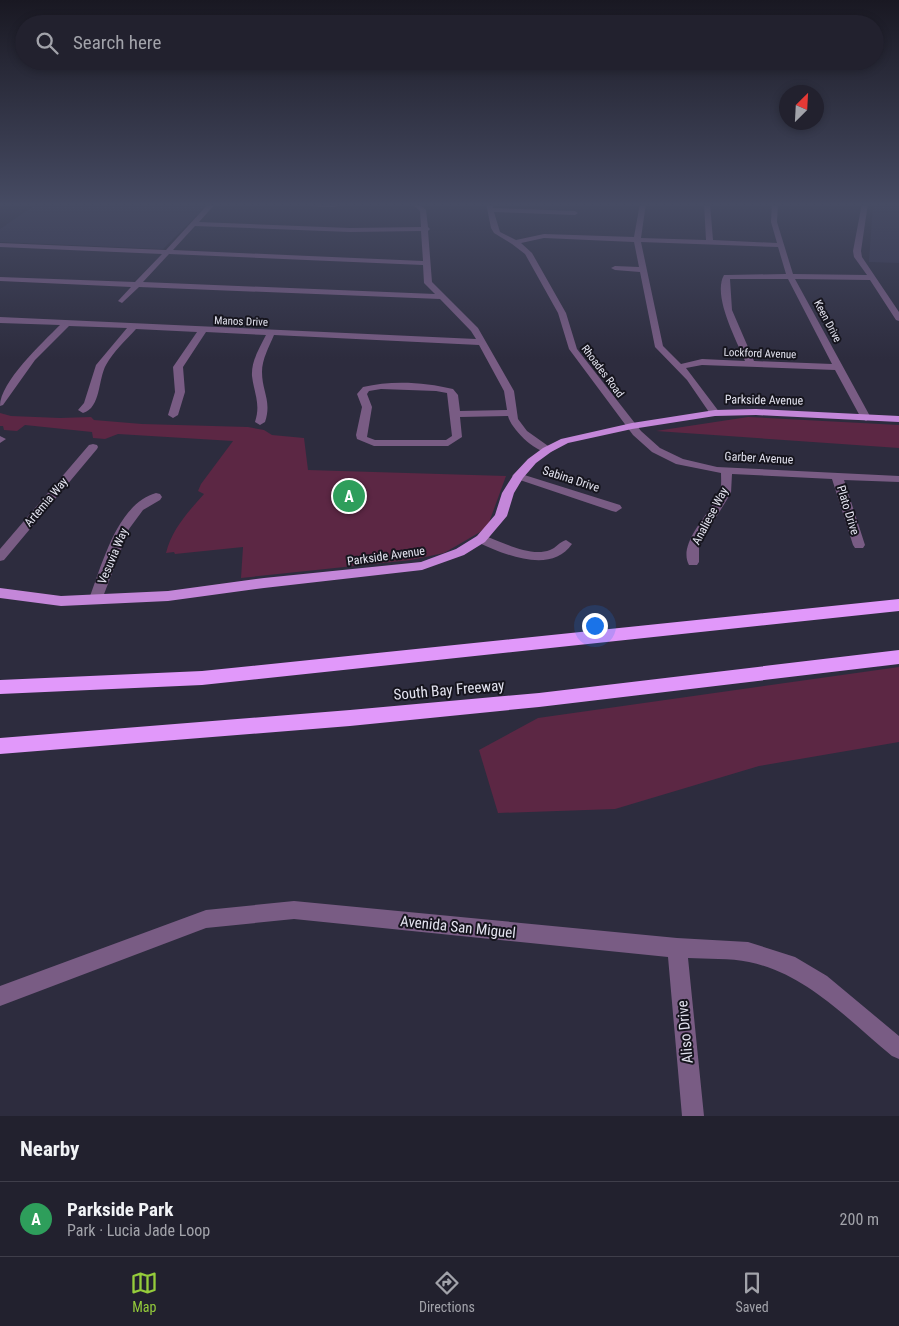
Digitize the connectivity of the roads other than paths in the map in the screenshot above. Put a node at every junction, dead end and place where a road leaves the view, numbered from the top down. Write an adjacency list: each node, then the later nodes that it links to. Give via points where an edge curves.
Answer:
1 (165, 255): 14 (street)
2 (240, 255): 8 (street)
3 (426, 255): 8 (street)
4 (529, 255): 36 (street, Rhoades Road, via 562,313 573,349)
5 (641, 255): 10 (street)
6 (785, 255): 11 (street, Keen Drive)
7 (858, 255): 12 (street)
8 (426, 263): 15 (street, via 428,283)
9 (615, 268): 10 (street)
10 (644, 270): 25 (street, via 660,347)
11 (790, 276): 12 (street); 24 (street, via 727,278 725,281 728,310); 26 (street, Keen Drive)
12 (873, 278): 17 (street)
13 (0, 279): 14 (street)
14 (138, 285): 15 (street); 16 (street)
15 (442, 297): 23 (street, via 472,325)
16 (122, 302)
17 (899, 318)
18 (0, 320): 19 (street, Manos Drive)
19 (66, 324): 20 (street, Manos Drive); 27 (street, via 30,359)
20 (133, 327): 21 (street, Manos Drive); 28 (street, via 101,365 89,404)
21 (202, 331): 22 (street, Manos Drive); 32 (street, via 178,367 180,392)
22 (271, 333): 23 (street, Manos Drive); 35 (street, via 258,362 257,375 265,401)
23 (481, 342): 29 (street, via 509,391)
24 (752, 364): 25 (street, Lockford Avenue, via 702,362); 26 (street, Lockford Avenue)
25 (679, 367): 30 (street)
26 (840, 367): 33 (street, Keen Drive)
27 (0, 403)
28 (83, 410)
29 (512, 413): 31 (street); 38 (street, via 523,433)
30 (715, 413): 33 (main road, Parkside Avenue); 36 (main road, Parkside Avenue)
31 (454, 414): 31 (street, via 453,395 447,390 371,387 362,394 367,407 361,437 374,443 448,443 457,437)
32 (173, 415)
33 (866, 418): 34 (main road, Parkside Avenue)
34 (899, 419)
35 (260, 422)
36 (632, 426): 38 (main road, Parkside Avenue, via 577,438); 39 (street, Garber Avenue, via 649,445 672,458 698,467)
37 (92, 447): 48 (street, Artemia Way)
38 (547, 450): 40 (main road, Parkside Avenue)
39 (726, 471): 41 (street, Garber Avenue); 49 (street, Analiese Way, via 728,484 725,493 693,545)
40 (518, 476): 44 (street, Sabina Drive); 45 (main road, Parkside Avenue, via 508,493 501,516)
41 (837, 476): 42 (street, Garber Avenue); 47 (street, Plato Drive)
42 (899, 479)
43 (156, 497): 51 (street, Vesuvia Way, via 139,507 123,528)
44 (616, 508)
45 (481, 539): 46 (street, via 513,551 543,555 554,554); 51 (main road, Parkside Avenue, via 449,557 407,569 168,596)
46 (566, 544)
47 (859, 545)
48 (0, 557)
49 (692, 562)
50 (0, 593): 51 (main road, Parkside Avenue, via 61,601)
51 (96, 599)
52 (899, 605): 54 (highway, via 202,678)
53 (899, 657): 55 (highway, South Bay Freeway, via 529,701)
54 (0, 687)
55 (0, 746)
56 (677, 948): 57 (street, Avenida San Miguel, via 294,910 206,919); 58 (street, Avenida San Miguel, via 748,952 788,964 820,983); 59 (street, Aliso Drive)
57 (0, 996)
58 (899, 1049)
59 (693, 1116)

